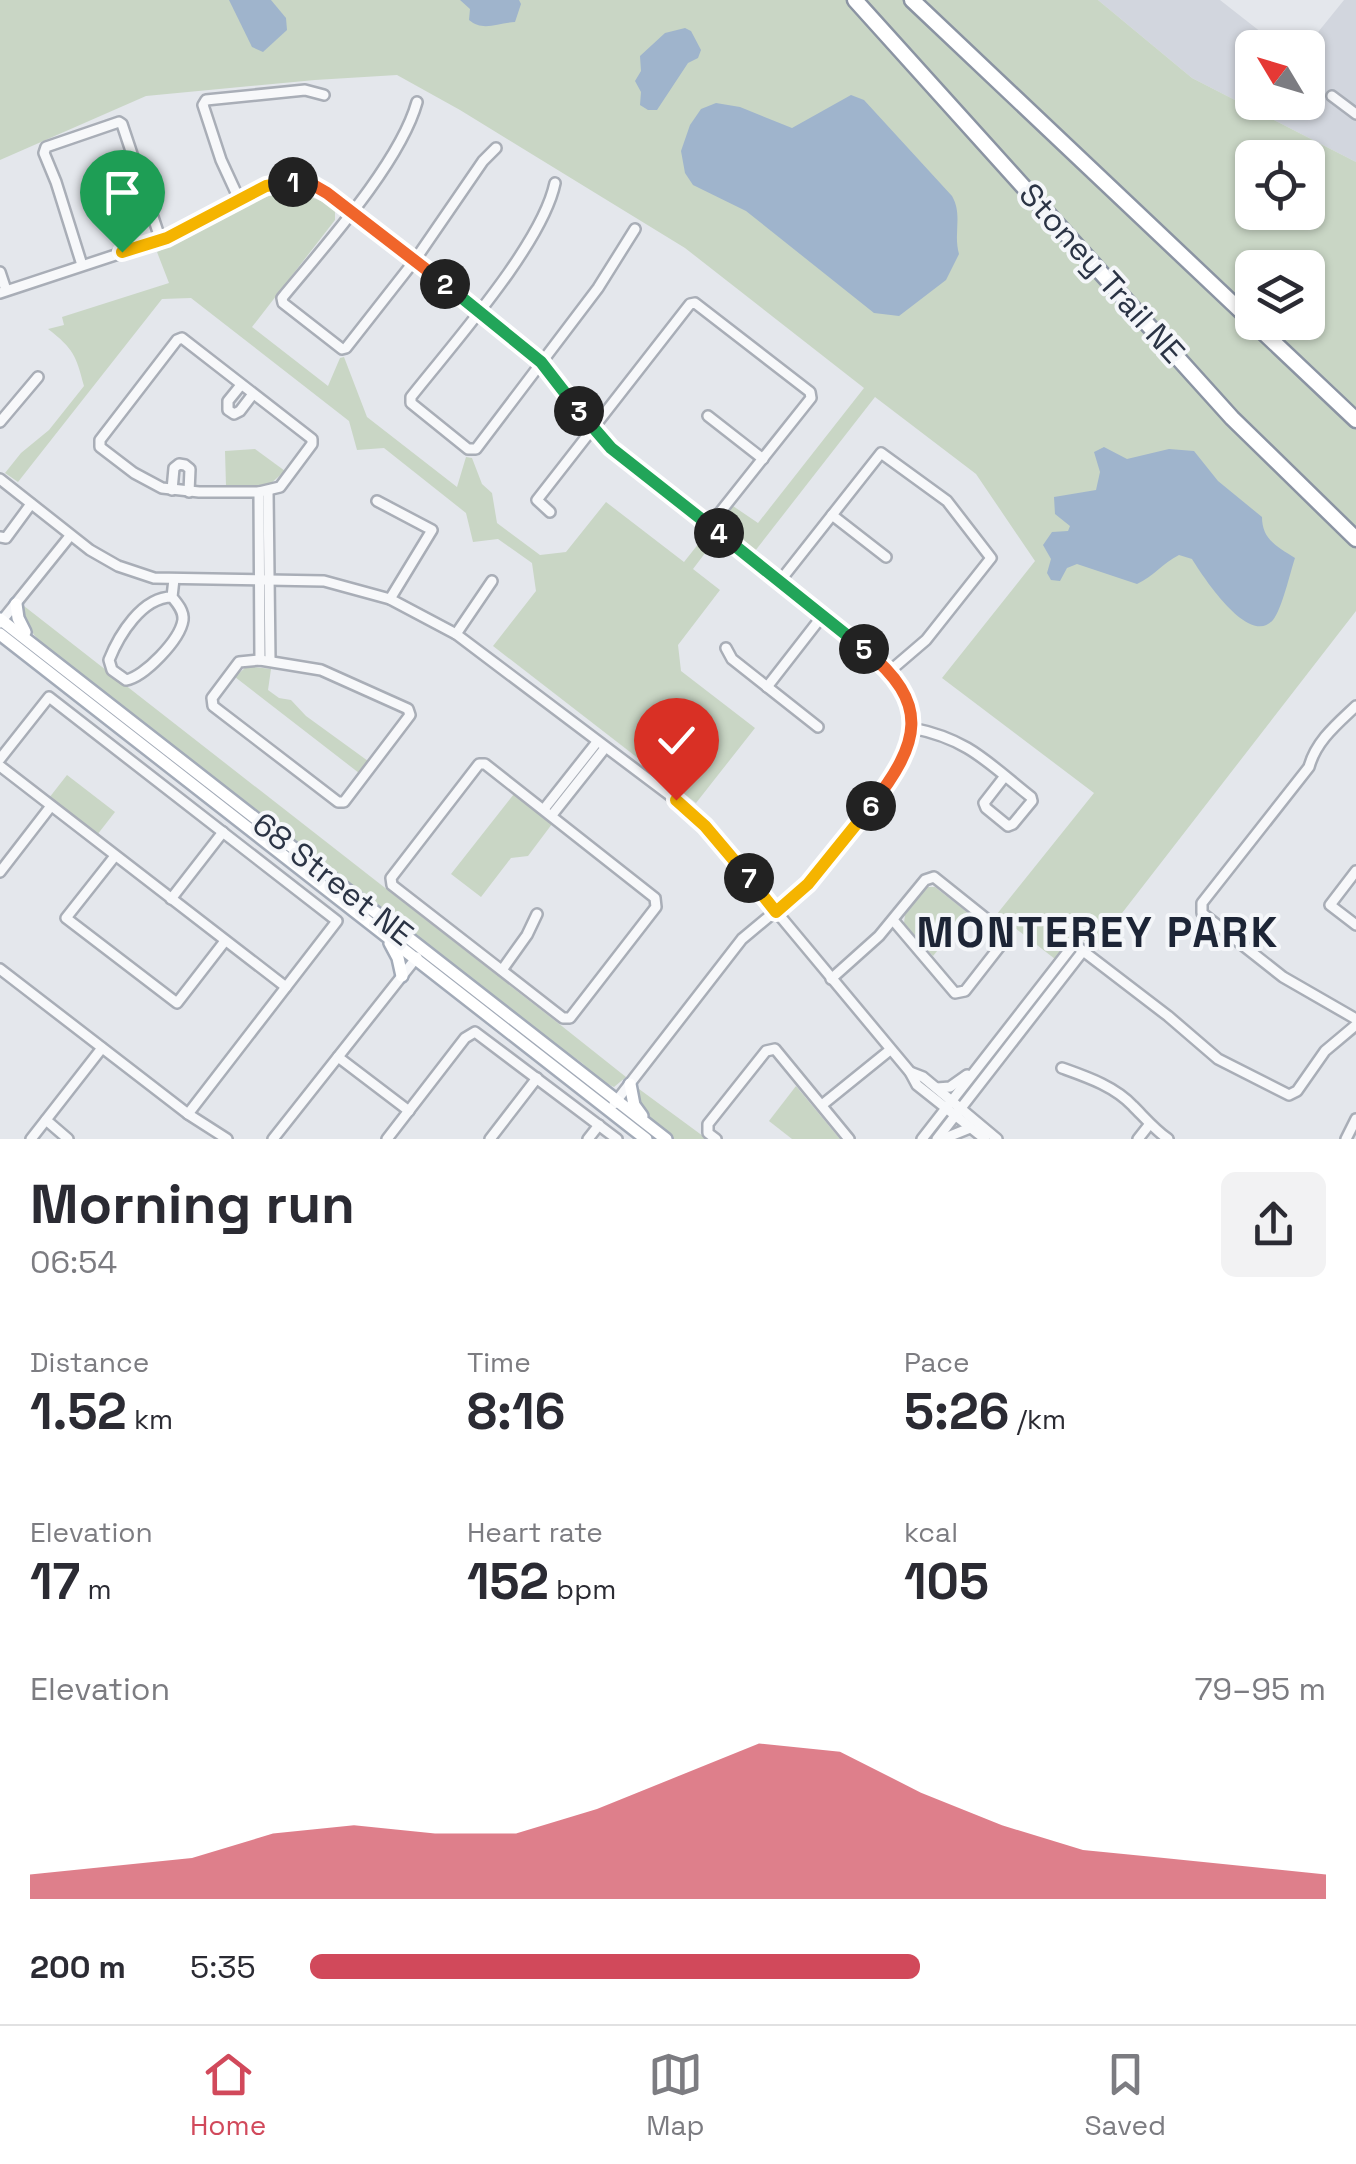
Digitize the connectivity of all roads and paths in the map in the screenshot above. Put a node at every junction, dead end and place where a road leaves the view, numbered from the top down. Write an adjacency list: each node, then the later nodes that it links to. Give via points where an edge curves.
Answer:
1 (912, 0): 23 (highway, Stoney Trail NE)
2 (857, 2): 38 (highway, Stoney Trail NE, via 1232,418)
3 (324, 95): 9 (street, via 305,90 206,100 220,160)
4 (1332, 96): 6 (street)
5 (417, 102): 10 (street)
6 (1356, 114)
7 (496, 148): 13 (street)
8 (554, 183): 17 (street, via 545,213)
9 (239, 199): 10 (street, via 266,186 308,182); 12 (street)
10 (352, 212): 13 (street); 13 (street, via 282,298 342,349)
11 (635, 230): 18 (street)
12 (160, 241): 14 (street); 14 (street, via 119,122 46,147 44,154)
13 (416, 260): 17 (street)
14 (82, 265): 16 (street)
15 (0, 272): 16 (street)
16 (3, 292)
17 (479, 311): 18 (street); 18 (street, via 411,403 476,449)
18 (541, 362): 25 (street)
19 (38, 377): 24 (street)
20 (241, 385): 21 (street); 21 (street, via 228,410 240,411); 28 (street, via 182,338 100,440 100,447 134,473)
21 (253, 394): 30 (street, via 312,439 280,487)
22 (708, 416): 26 (street)
23 (1356, 420)
24 (0, 422)
25 (593, 427): 26 (street, via 695,303 810,392); 33 (street, via 537,500); 35 (street)
26 (762, 459): 35 (street)
27 (0, 479): 32 (street)
28 (172, 490): 29 (street); 29 (street, via 174,468 186,465)
29 (188, 492): 30 (street)
30 (264, 492): 40 (street)
31 (377, 501): 45 (street, via 432,530)
32 (31, 504): 36 (street); 37 (street, via 6,538)
33 (550, 512)
34 (832, 515): 39 (street); 42 (street); 54 (street, via 886,453 948,501 991,558 926,640)
35 (710, 526): 42 (street)
36 (70, 536): 41 (street, via 118,566); 46 (street)
37 (0, 537)
38 (1356, 539)
39 (886, 557)
40 (263, 578): 41 (street); 45 (street, via 324,581); 53 (street)
41 (171, 579): 44 (street)
42 (780, 580): 47 (street)
43 (492, 581): 50 (street)
44 (168, 597): 44 (street, via 183,620 172,642 138,678 126,680 109,660 116,641 137,615)
45 (390, 599): 50 (street)
46 (16, 604): 48 (street); 51 (main road, via 20,624)
47 (823, 615): 54 (street); 56 (street)
48 (1, 621): 51 (main road, 68 Street NE)
49 (0, 634): 75 (main road, 68 Street NE)
50 (456, 634): 61 (street)
51 (38, 647): 78 (main road, 68 Street NE)
52 (726, 648): 56 (street)
53 (265, 660): 55 (street); 55 (street, via 239,662 212,698 214,706 344,802 410,715)
54 (891, 670): 60 (street)
55 (340, 677): 57 (street)
56 (767, 687): 59 (street)
57 (334, 691)
58 (1356, 706): 84 (street, via 1324,737 1202,904 1202,912 1283,976)
59 (818, 727)
60 (912, 728): 63 (street, via 964,743); 71 (street, via 894,776 808,884)
61 (601, 745): 65 (street); 71 (street, via 705,826)
62 (0, 762): 64 (street); 66 (street, via 49,696)
63 (1005, 776): 63 (street, via 1032,801 1008,826 984,803)
64 (51, 806): 67 (street); 68 (street)
65 (548, 812): 80 (street, via 655,898 656,907 570,1018); 80 (street, via 479,764 391,878)
66 (223, 832): 70 (street); 83 (street, via 337,920)
67 (116, 856): 70 (street); 76 (street, via 66,918 176,1004)
68 (1, 868)
69 (1356, 871): 74 (street, via 1330,905)
70 (171, 899): 76 (street)
71 (776, 912): 82 (street); 92 (street, via 742,939)
72 (537, 914): 80 (street)
73 (893, 920): 73 (street, via 934,877 1004,933 1004,940 965,992 955,993); 82 (street)
74 (1356, 924)
75 (385, 935): 78 (main road, 68 Street NE); 81 (main road)
76 (225, 942): 83 (street)
77 (1083, 951): 84 (street, via 1218,1058 1289,1095); 88 (street, via 1074,944); 98 (street)
78 (419, 954): 81 (street); 95 (main road, 68 Street NE)
79 (0, 969): 85 (street)
80 (502, 970)
81 (402, 976): 87 (street)
82 (831, 979): 86 (street)
83 (286, 988): 99 (street)
84 (1356, 1022)
85 (102, 1048): 99 (street); 101 (street)
86 (890, 1050): 90 (street); 96 (street)
87 (338, 1056): 97 (street); 109 (street)
88 (981, 1064): 93 (street, via 959,1082); 94 (street)
89 (1062, 1068): 104 (street, via 1100,1082 1132,1104)
90 (910, 1072): 93 (street); 94 (street, via 917,1085)
91 (537, 1078): 97 (street, via 475,1032); 103 (street); 111 (street)
92 (630, 1084): 95 (street); 102 (main road)
93 (937, 1088): 94 (street)
94 (949, 1105): 98 (street); 118 (street)
95 (613, 1106): 102 (main road, 68 Street NE); 114 (main road, 68 Street NE)
96 (822, 1106): 116 (street, via 775,1049 766,1051 708,1124); 117 (street)
97 (409, 1110): 110 (street)
98 (958, 1112): 105 (street); 119 (street); 121 (street)
99 (188, 1114): 108 (street)
100 (1356, 1119): 124 (street)
101 (46, 1120): 106 (street); 107 (street)
102 (647, 1124): 115 (main road, 68 Street NE)
103 (599, 1125): 112 (street); 113 (street)
104 (1149, 1126): 122 (street); 123 (street)
105 (970, 1128): 119 (street); 120 (street)
106 (31, 1139)
107 (68, 1139)
108 (227, 1139)
109 (273, 1139)
110 (387, 1139)
111 (490, 1139)
112 (588, 1139)
113 (617, 1139)
114 (646, 1139)
115 (666, 1139)
116 (716, 1139)
117 (849, 1139)
118 (922, 1139)
119 (940, 1139)
120 (985, 1139)
121 (997, 1139)
122 (1138, 1139)
123 (1168, 1139)
124 (1346, 1139)

